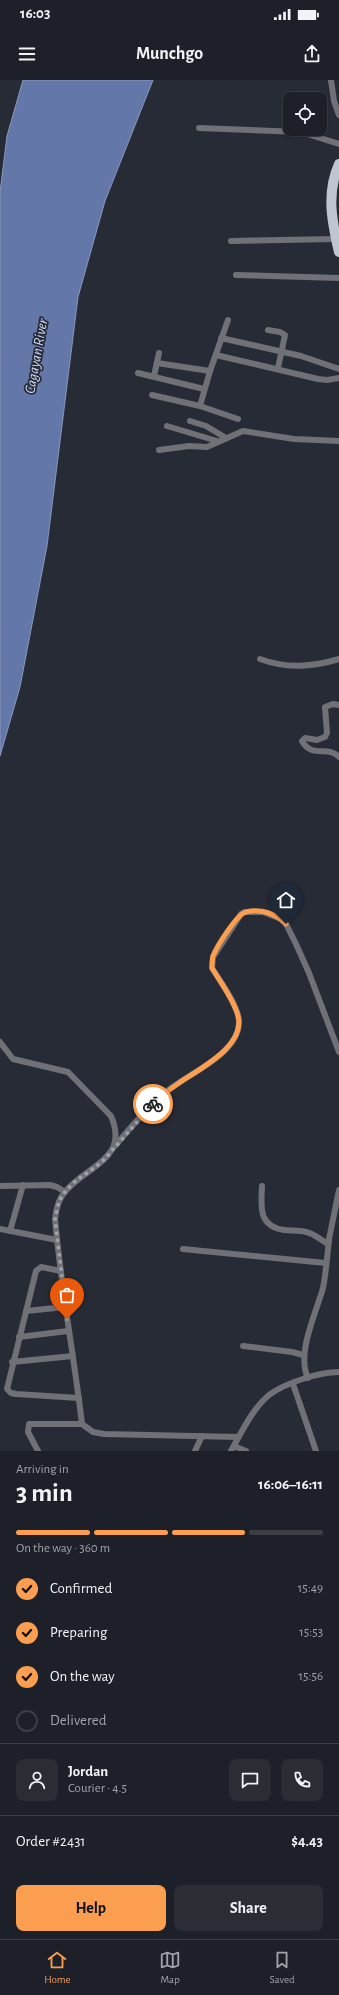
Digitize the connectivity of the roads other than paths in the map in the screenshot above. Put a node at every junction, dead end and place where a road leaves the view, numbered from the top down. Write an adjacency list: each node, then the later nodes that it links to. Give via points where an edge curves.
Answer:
1 (331, 80): 2 (street)
2 (339, 115)
3 (199, 128): 4 (street, via 301,132)
4 (339, 144)
5 (339, 164): 6 (highway, via 332,187 331,203)
6 (336, 239): 7 (street); 8 (highway)
7 (231, 241)
8 (339, 252)
9 (236, 275): 10 (street)
10 (339, 278)
11 (228, 320): 13 (street)
12 (268, 330): 14 (street, via 284,335)
13 (221, 338): 14 (street); 16 (street)
14 (282, 352): 18 (street); 19 (street)
15 (159, 353): 17 (street)
16 (216, 354): 18 (street); 20 (street)
17 (157, 363): 20 (street); 22 (street)
18 (278, 368): 23 (street, via 318,379)
19 (339, 369)
20 (210, 371): 24 (street)
21 (138, 373): 22 (street)
22 (154, 376): 24 (street)
23 (339, 378)
24 (204, 389): 26 (street)
25 (152, 395): 26 (street)
26 (200, 406): 27 (street)
27 (238, 419)
28 (190, 421): 30 (street, via 206,426)
29 (167, 426): 32 (street)
30 (226, 438): 31 (street, via 243,431); 32 (street)
31 (339, 441)
32 (218, 442): 33 (street, via 207,446)
33 (159, 450)
34 (260, 659): 35 (street, via 278,665 300,666)
35 (339, 659)
36 (339, 705): 37 (street, via 325,707 325,737 317,740 305,738 302,741 307,748 315,752 332,752)
37 (339, 757)
38 (0, 1042): 40 (street, via 13,1060 72,1075 111,1116 116,1136)
39 (339, 1052): 40 (street, via 309,973 286,924 276,915 246,912 238,917 219,945 212,962 212,968 239,1017 236,1037 230,1046 208,1064 161,1096 144,1111)
40 (114, 1147): 45 (street, via 102,1162)
41 (0, 1186): 42 (street)
42 (23, 1186): 45 (street, via 50,1185); 48 (street)
43 (262, 1186): 50 (street, via 262,1211 267,1223 278,1229 307,1232)
44 (339, 1190): 46 (street)
45 (65, 1192): 49 (street, via 56,1210)
46 (336, 1219): 50 (street)
47 (0, 1229): 48 (street)
48 (10, 1231): 49 (street)
49 (57, 1240): 53 (street)
50 (328, 1244): 52 (street, via 329,1241)
51 (183, 1249): 52 (street)
52 (326, 1263): 59 (street, via 323,1286)
53 (61, 1271): 54 (street); 55 (street, via 45,1267 37,1269)
54 (65, 1308): 55 (street); 56 (street)
55 (26, 1311): 57 (street)
56 (68, 1331): 57 (street); 60 (street)
57 (19, 1337): 61 (street)
58 (243, 1346): 59 (street)
59 (303, 1355): 63 (street)
60 (73, 1356): 61 (street); 65 (street)
61 (12, 1362): 65 (street, via 7,1386 11,1393)
62 (339, 1372): 63 (street)
63 (308, 1378): 64 (street)
64 (293, 1384): 68 (street, via 269,1396); 73 (street)
65 (79, 1398): 66 (street)
66 (82, 1424): 67 (street, via 93,1432 104,1434); 70 (street, via 29,1424 28,1432)
67 (202, 1436): 68 (street); 71 (street)
68 (238, 1437): 69 (street)
69 (233, 1448): 72 (street)
70 (38, 1451)
71 (195, 1451)
72 (246, 1451)
73 (316, 1451)

